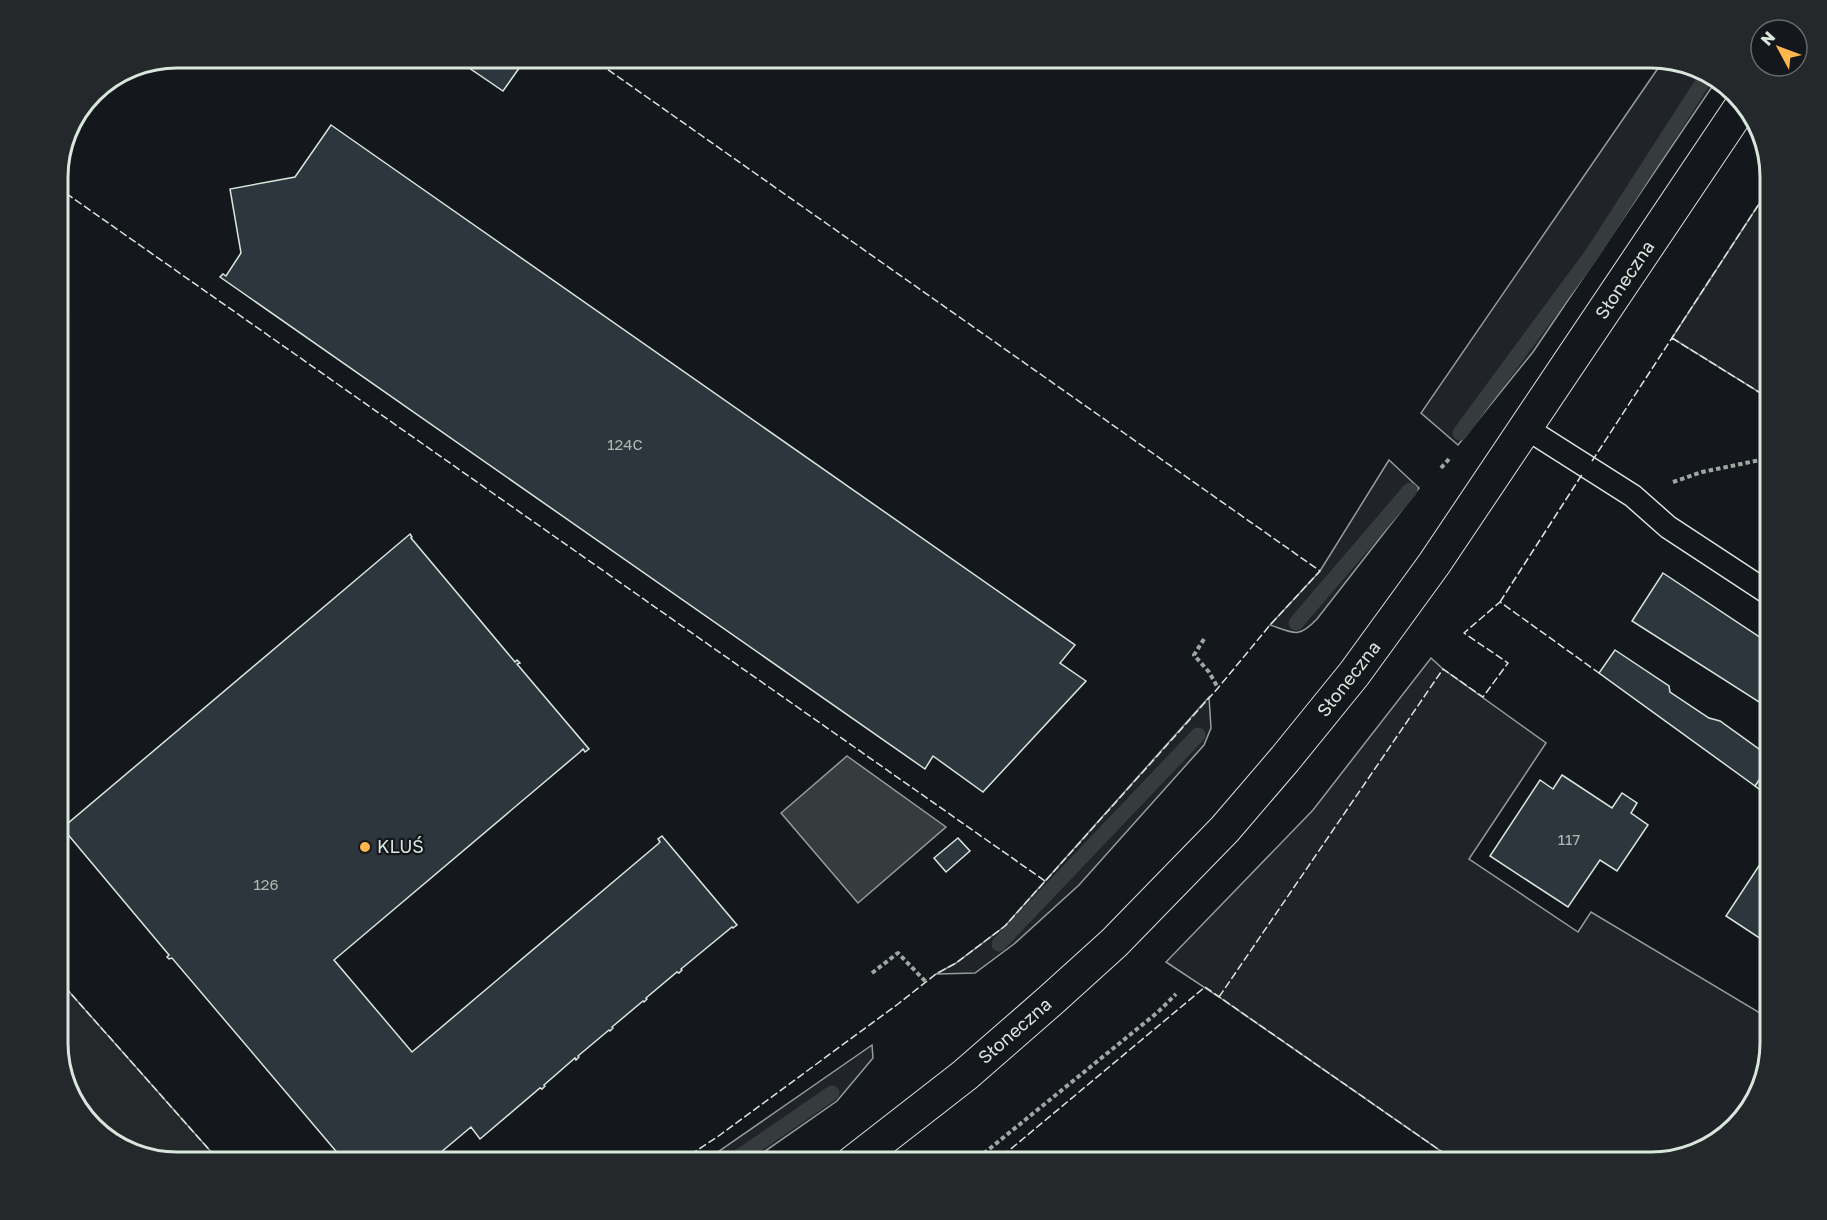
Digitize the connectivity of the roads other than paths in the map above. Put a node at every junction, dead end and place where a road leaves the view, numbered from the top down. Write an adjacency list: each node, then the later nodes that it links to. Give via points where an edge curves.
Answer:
1 (1738, 111): 2 (main road, Słoneczna)
2 (1526, 428): 3 (lane, via 1633,496 1668,527); 4 (main road, Słoneczna, via 1354,674 1225,829 1114,943 1051,1000)
3 (1760, 587)
4 (866, 1152)

